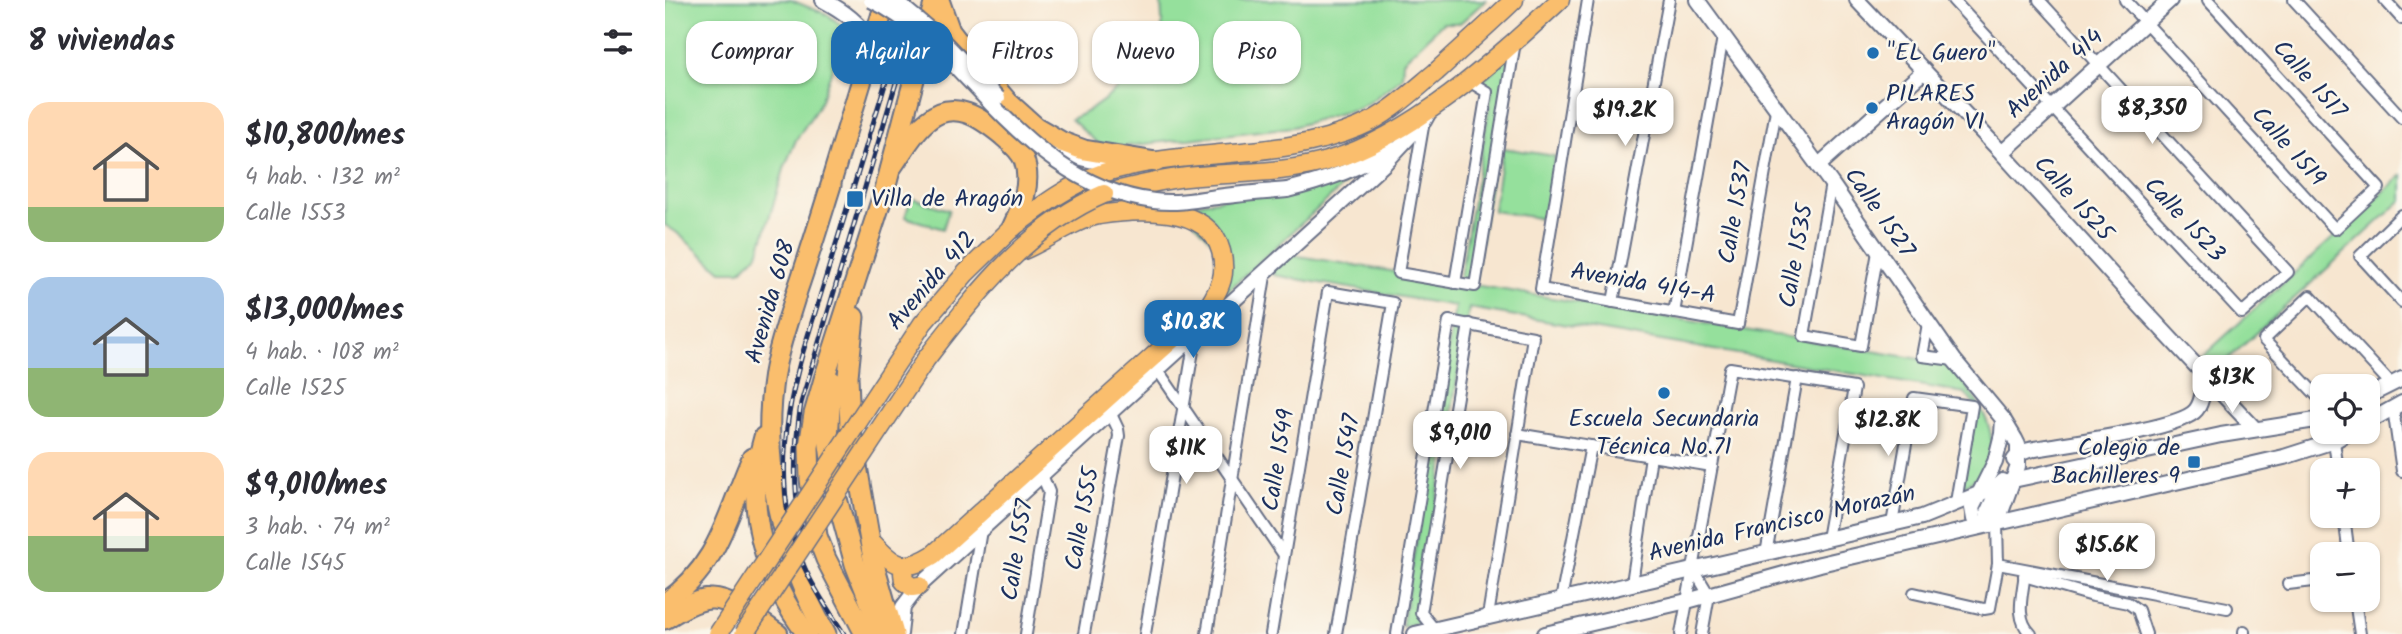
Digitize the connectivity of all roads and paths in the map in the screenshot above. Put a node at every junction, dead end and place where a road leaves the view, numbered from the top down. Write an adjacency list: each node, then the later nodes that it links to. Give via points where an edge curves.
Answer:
1 (823, 0): 20 (street)
2 (871, 0): 33 (street, bridge, via 935,47 1035,148 1107,189 1155,201 1287,190 1346,173)
3 (886, 0): 21 (highway, Avenida 608)
4 (894, 0): 38 (street, bridge, via 942,40 1041,141 1074,157)
5 (937, 0): 37 (highway, via 950,31 976,65 1036,127 1084,150); 40 (highway)
6 (1514, 0): 37 (main road, Avenida 412, via 1406,98 1360,127 1315,142)
7 (1560, 0): 24 (main road, Avenida 412)
8 (1588, 0): 50 (street, Avenida 414-A, via 1541,289)
9 (1669, 0): 50 (street)
10 (1696, 0): 23 (street, Calle 1527)
11 (1857, 0): 26 (street, Calle 1525)
12 (1953, 0): 29 (street, Calle 1523)
13 (2039, 0): 25 (street)
14 (2125, 0): 22 (street, Calle 1519)
15 (2170, 0): 22 (street, Avenida 414)
16 (2208, 0): 44 (street, Calle 1517, via 2379,188)
17 (2294, 0): 32 (street)
18 (2385, 0): 19 (street)
19 (2402, 19)
20 (857, 21)
21 (880, 21)
22 (2145, 22): 25 (street, Avenida 414); 44 (street, Calle 1519)
23 (1723, 37): 30 (street, Calle 1527); 53 (street)
24 (1515, 41): 27 (main road, Avenida 412); 36 (street)
25 (2098, 65): 29 (street, Avenida 414); 29 (street, Calle 1523, via 2288,272 2242,313)
26 (1924, 71): 34 (street, Calle 1525); 39 (street)
27 (1467, 80): 31 (main road, Avenida 412); 35 (street, via 1487,92)
28 (861, 84): 69 (highway, Avenida 608, via 782,340)
29 (2052, 107): 34 (street, Avenida 414)
30 (1776, 110): 39 (street, Calle 1527); 55 (street, Calle 1537)
31 (1428, 115): 33 (street, Avenida 412); 46 (main road, Avenida 412, bridge, via 1329,161 1156,181 1104,194 1061,217); 49 (street, via 1398,273)
32 (2402, 118)
33 (1402, 144): 47 (street, Avenida 412)
34 (2002, 153): 61 (street, Calle 1525)
35 (1476, 156): 36 (street); 49 (street)
36 (1496, 159): 49 (street, via 1475,286)
37 (1156, 162): 38 (main road, Avenida 412)
38 (1136, 166): 43 (main road, Avenida 412, via 1103,173 1072,187)
39 (1818, 166): 41 (street, Calle 1527)
40 (891, 168): 43 (highway, via 927,120 960,110 976,115 1014,144 1024,159 1027,186); 48 (highway)
41 (1831, 183): 45 (street, Calle 1527); 45 (street, Calle 1535, via 1804,336 1861,346)
42 (2402, 215): 51 (street, via 2360,256)
43 (1013, 228): 115 (main road, Avenida 412, bridge, via 923,323)
44 (2335, 229)
45 (1878, 252): 56 (street, Calle 1527)
46 (1018, 253): 96 (main road, via 1096,216 1179,214 1205,226 1218,241 1224,261 1222,284 1209,306 933,555); 116 (main road, Avenida 412, bridge, via 926,359)
47 (1266, 270): 57 (street, Avenida 412); 84 (street)
48 (857, 278): 58 (highway); 92 (highway, via 847,401)
49 (1455, 283)
50 (1613, 302): 53 (street, Avenida 414-A)
51 (2402, 302)
52 (1393, 303): 94 (street, Calle 1549, via 1328,292); 130 (street, Calle 1547)
53 (1674, 313): 55 (street, Avenida 414-A)
54 (1469, 324): 75 (street, via 1533,337); 99 (street, via 1449,321); 100 (street)
55 (1738, 324)
56 (1928, 324): 59 (street, Calle 1527); 59 (street, via 1922,356)
57 (1196, 333): 60 (street, Avenida 412); 67 (street)
58 (839, 337): 120 (highway, via 814,414 810,480 817,536); 121 (highway, via 828,438 836,495 855,564)
59 (1954, 360): 71 (street, Calle 1527)
60 (1157, 369): 67 (street); 68 (street, Avenida 412)
61 (2203, 373): 73 (street, via 2199,407); 74 (street, Calle 1525)
62 (1797, 378): 81 (street, via 1730,368); 91 (street, via 1854,387); 93 (street)
63 (2396, 382): 64 (street, via 2310,296 2264,340); 65 (street)
64 (2310, 388)
65 (2380, 390)
66 (2397, 406): 70 (street); 82 (street)
67 (1183, 409): 84 (street); 127 (street)
68 (1110, 412): 83 (street, Avenida 412); 126 (street, Calle 1555, via 1119,436)
69 (770, 415): 109 (highway, via 714,552 691,582); 118 (highway, via 756,467 761,541 770,572); 119 (highway, Avenida 608, via 771,463 787,547)
70 (2380, 415)
71 (2003, 419): 79 (street, Calle 1527); 86 (street, via 1995,462)
72 (2310, 421): 74 (street, Avenida Francisco Morazán)
73 (2164, 425): 76 (street); 79 (street)
74 (2255, 429): 76 (street, Avenida Francisco Morazán)
75 (1517, 434): 78 (street); 112 (street)
76 (2202, 439): 85 (street, Avenida Francisco Morazán)
77 (2325, 444): 89 (street, Avenida Francisco Morazán)
78 (1591, 446): 80 (street); 107 (street)
79 (2019, 454): 85 (street, via 2018,466)
80 (1651, 456): 81 (street); 102 (street)
81 (1712, 466): 97 (street)
82 (2402, 471)
83 (1042, 475): 90 (street, Avenida 412); 125 (street, Calle 1557, via 1049,492)
84 (1232, 480): 94 (street); 128 (street)
85 (2006, 482): 86 (street, Avenida Francisco Morazán); 89 (street, via 1987,513)
86 (1979, 492): 87 (street, Avenida Francisco Morazán); 89 (street, via 1972,514)
87 (1956, 502): 88 (street, Avenida Francisco Morazán); 88 (street, via 1972,406 1914,398)
88 (1892, 524): 91 (street, Avenida Francisco Morazán)
89 (1991, 527): 95 (street); 106 (street, Avenida Francisco Morazán, via 1820,564)
90 (981, 530): 104 (street, Avenida 412); 124 (street)
91 (1827, 539): 93 (street, Avenida Francisco Morazán)
92 (871, 541): 96 (main road, via 887,558); 122 (highway)
93 (1766, 554): 97 (street, Avenida Francisco Morazán)
94 (1284, 555): 129 (street, Calle 1549)
95 (1998, 564): 98 (street); 105 (street, via 1987,610)
96 (907, 566): 104 (main road, via 904,581)
97 (1694, 570): 102 (street, Avenida Francisco Morazán); 106 (street); 108 (street)
98 (2025, 572): 110 (street); 136 (street, via 2021,616); 137 (street, via 2128,603 2139,610)
99 (1406, 577): 100 (street); 131 (street)
100 (1427, 578): 114 (street, via 1421,613)
101 (2310, 581): 103 (street)
102 (1632, 583): 107 (street, Avenida Francisco Morazán)
103 (2288, 584)
104 (919, 586): 123 (street, Avenida 412, via 903,607)
105 (1914, 593)
106 (1709, 595): 108 (street, Avenida Francisco Morazán); 135 (street)
107 (1561, 600): 112 (street, Avenida Francisco Morazán)
108 (1687, 601): 133 (street, Avenida Francisco Morazán); 134 (street)
109 (665, 603)
110 (2227, 608)
111 (2357, 612): 138 (street)
112 (1488, 616): 114 (street, Avenida Francisco Morazán)
113 (665, 619): 117 (highway, via 710,599 742,610)
114 (1434, 629): 132 (street, Avenida Francisco Morazán)
115 (718, 634)
116 (744, 634)
117 (778, 634)
118 (807, 634)
119 (826, 634)
120 (865, 634)
121 (883, 634)
122 (894, 634)
123 (900, 634)
124 (964, 634)
125 (1026, 634)
126 (1084, 634)
127 (1145, 634)
128 (1207, 634)
129 (1271, 634)
130 (1336, 634)
131 (1397, 634)
132 (1415, 634)
133 (1545, 634)
134 (1681, 634)
135 (1702, 634)
136 (2031, 634)
137 (2146, 634)
138 (2360, 634)

